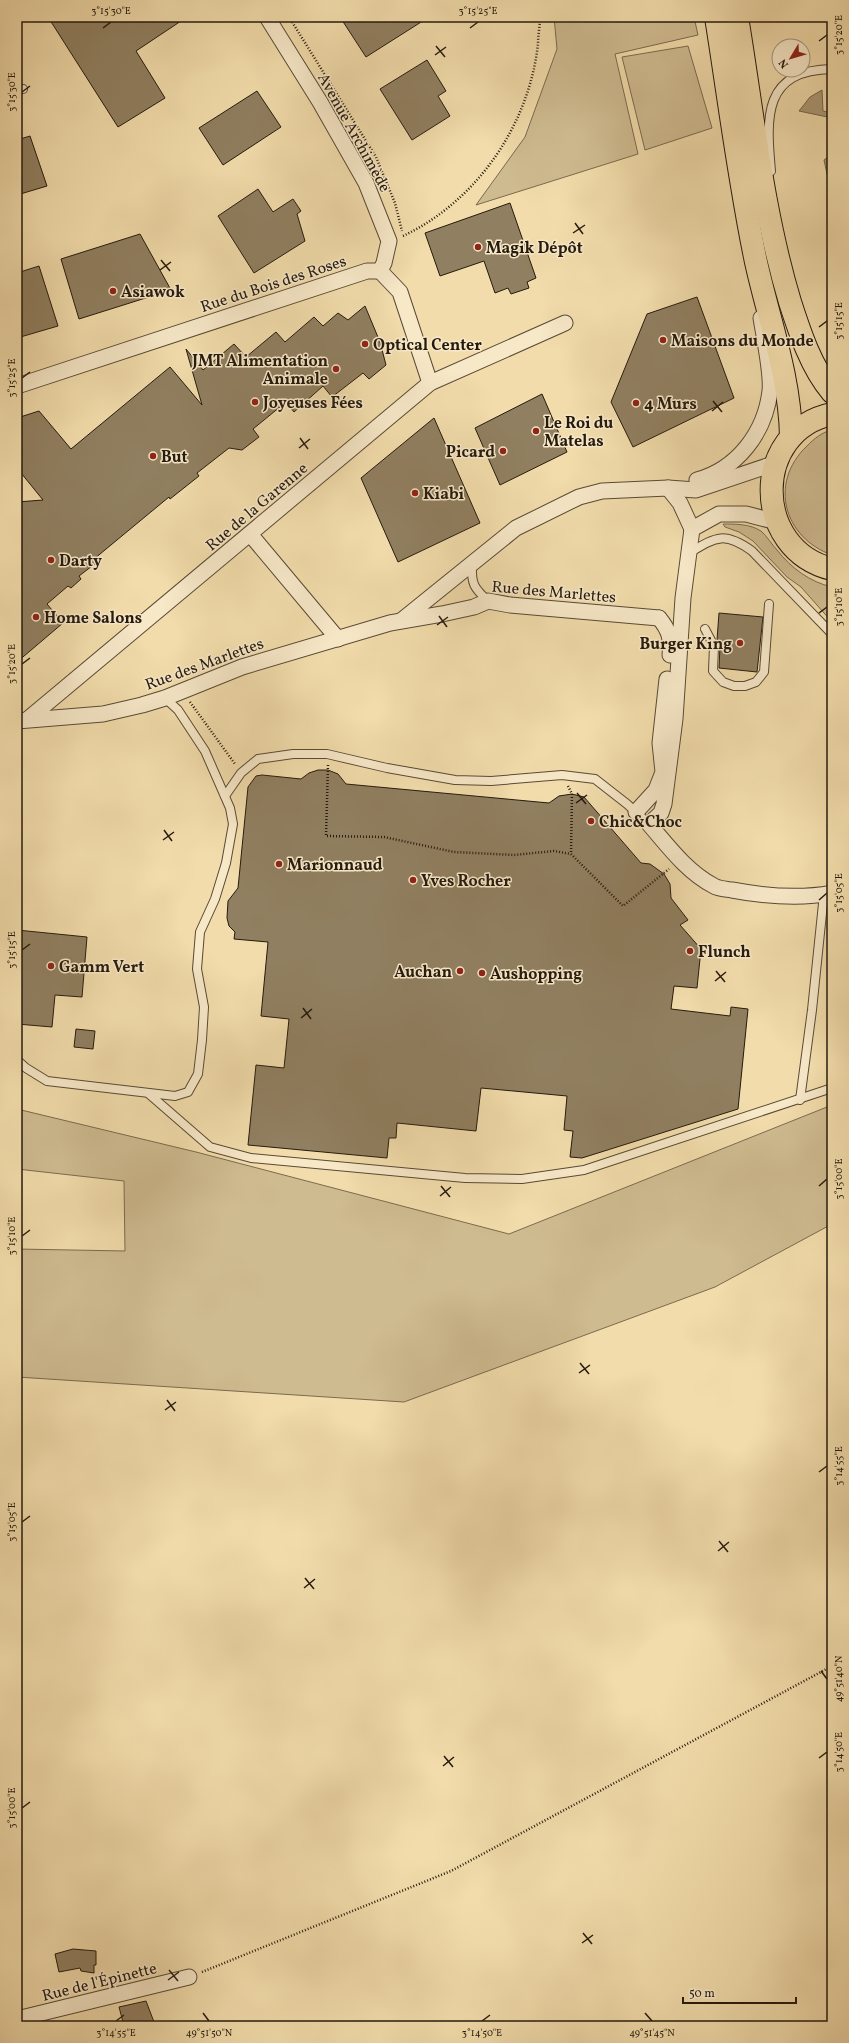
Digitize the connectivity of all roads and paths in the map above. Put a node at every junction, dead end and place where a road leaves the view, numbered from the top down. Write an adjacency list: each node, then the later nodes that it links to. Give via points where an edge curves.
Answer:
1 (267, 17): 8 (street, Avenue Archimède, via 366,183)
2 (289, 17): 7 (path, via 376,157 395,203)
3 (540, 17): 7 (path, via 533,78 520,114 500,150 463,195)
4 (716, 17): 9 (main road, via 741,184)
5 (737, 17): 11 (main road, via 767,215)
6 (832, 68): 11 (lane, via 801,72 791,79 774,99 769,110 772,185)
7 (404, 236): 8 (path)
8 (389, 241): 10 (street)
9 (756, 264): 17 (main road, via 790,400); 19 (street, via 756,290 770,390 759,428 746,449 713,475)
10 (380, 271): 13 (street, via 400,292); 14 (street, Rue du Bois des Roses, via 367,271)
11 (781, 271): 15 (main road, via 800,332 825,384)
12 (565, 323): 13 (street, Rue de la Garenne)
13 (430, 383): 22 (street, Rue de la Garenne)
14 (17, 386)
15 (832, 392)
16 (832, 414): 17 (main road, via 816,419)
17 (791, 437): 18 (main road)
18 (776, 464): 19 (street, via 696,490); 20 (main road, via 772,475 771,493)
19 (668, 488): 21 (street, via 680,503); 24 (street, Rue des Marlettes, via 602,491 578,497 516,528)
20 (777, 522): 21 (street, via 746,514 719,514); 25 (main road, via 796,550 810,560)
21 (692, 529): 23 (street)
22 (250, 534): 33 (street); 36 (street, Rue de la Garenne)
23 (689, 552): 26 (street); 32 (lane, via 714,538 728,538 740,542 752,550)
24 (472, 563): 27 (lane, via 474,588); 30 (street, Rue des Marlettes)
25 (832, 569)
26 (683, 598): 29 (street, via 672,610); 42 (street, via 675,719 664,804 661,813)
27 (488, 601): 29 (street, Rue des Marlettes); 30 (street, Rue des Marlettes, via 474,607)
28 (769, 604): 31 (lane, via 764,672 756,682 734,686 723,682 713,671 714,646)
29 (659, 618): 41 (street, via 667,627 671,643 660,743 662,772 656,790)
30 (400, 621): 33 (street, Rue des Marlettes)
31 (705, 629)
32 (832, 634)
33 (338, 639): 34 (street, Rue des Marlettes, via 242,667)
34 (181, 691): 35 (street, Rue des Marlettes); 38 (path)
35 (165, 698): 36 (street, Rue des Marlettes, via 103,714); 40 (lane, via 178,710 206,752)
36 (23, 720)
37 (328, 770): 43 (path, via 326,836 384,837 454,852 514,854 554,851)
38 (241, 773): 40 (lane); 41 (lane, via 258,759 293,754 327,754 455,780 491,781 562,775 595,779)
39 (572, 794): 43 (path)
40 (225, 796): 48 (lane, via 233,824 226,863 215,899 200,932 197,969 204,1007 198,1074 188,1092 175,1096)
41 (636, 812): 42 (lane)
42 (649, 824): 45 (street, via 679,859 716,888 750,894)
43 (571, 854): 44 (path, via 623,906)
44 (664, 874)
45 (828, 894): 49 (lane)
46 (17, 1060): 48 (lane, via 47,1081)
47 (832, 1088): 49 (lane)
48 (149, 1094): 49 (lane, via 210,1147 251,1158 465,1178 522,1179 584,1170)
49 (800, 1100)
50 (832, 1666): 51 (path, via 451,1871)
51 (189, 1977): 52 (street, Rue de l'Épinette)
52 (17, 2019)

